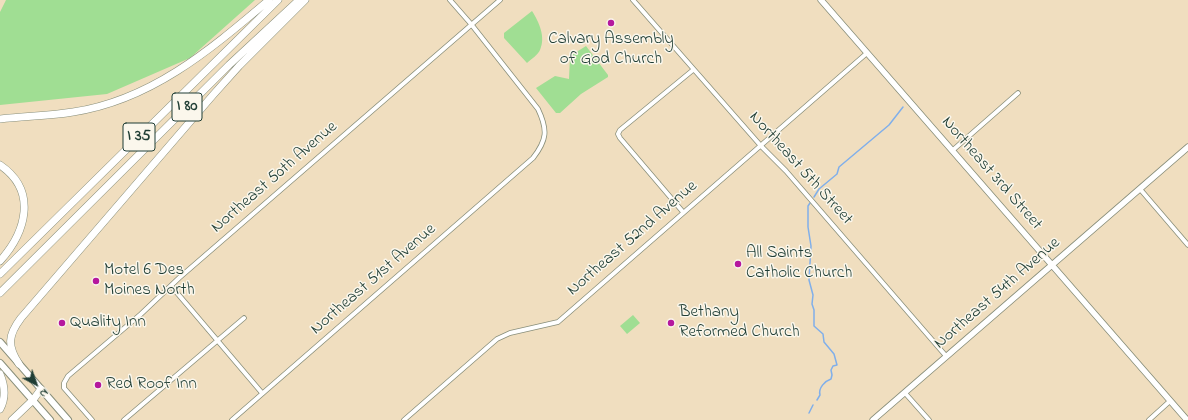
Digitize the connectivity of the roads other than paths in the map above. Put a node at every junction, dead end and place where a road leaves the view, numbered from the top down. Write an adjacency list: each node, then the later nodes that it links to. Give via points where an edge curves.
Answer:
1 (269, 0): 13 (highway, via 196,59 158,83 108,103 73,112)
2 (278, 0): 23 (highway, I 35)
3 (299, 0): 25 (highway, I 80, via 224,70)
4 (305, 0): 31 (highway, via 223,83 21,318 10,340 12,352)
5 (450, 0): 9 (street, Northeast 51st Avenue)
6 (500, 0): 9 (street, Northeast 50th Avenue)
7 (633, 0): 11 (street, Northeast 5th Street)
8 (821, 0): 10 (street, Northeast 3rd Street)
9 (471, 24): 24 (street, Northeast 50th Avenue, via 179,278); 34 (street, Northeast 51st Avenue, via 535,105 542,118 544,142 533,158)
10 (867, 52): 14 (street, Northeast 52nd Avenue); 16 (street, Northeast 3rd Street)
11 (694, 70): 14 (street, Northeast 5th Street); 19 (street, via 618,134)
12 (1018, 93): 16 (street)
13 (0, 119)
14 (761, 146): 19 (street, Northeast 52nd Avenue); 29 (street, Northeast 5th Street, via 786,171)
15 (1188, 147): 18 (street, Northeast 54th Avenue)
16 (953, 150): 22 (street, Northeast 3rd Street)
17 (0, 165): 21 (highway, via 17,183 24,207 21,230)
18 (1140, 189): 20 (street); 22 (street, Northeast 54th Avenue)
19 (683, 212): 45 (street, Northeast 52nd Avenue, via 558,322 510,333 497,339)
20 (1188, 245)
21 (0, 261)
22 (1053, 265): 29 (street, Northeast 54th Avenue); 37 (street, Northeast 3rd Street)
23 (0, 274)
24 (172, 287): 27 (street); 42 (street, Northeast 50th Avenue, via 68,376 64,388)
25 (0, 294)
26 (244, 318): 27 (street)
27 (217, 341): 34 (street); 43 (street)
28 (0, 342): 31 (main road)
29 (946, 356): 35 (street, Northeast 54th Avenue)
30 (0, 363): 36 (main road)
31 (19, 364): 33 (main road)
32 (0, 374): 38 (highway, via 4,387)
33 (41, 389): 36 (highway); 41 (main road)
34 (262, 393): 44 (street, Northeast 51st Avenue)
35 (905, 393): 46 (street, Northeast 54th Avenue); 47 (street)
36 (33, 400): 39 (highway); 40 (main road)
37 (1170, 401): 48 (street); 49 (street, Northeast 3rd Street)
38 (0, 409)
39 (12, 420)
40 (50, 420)
41 (68, 420)
42 (92, 420)
43 (124, 420)
44 (232, 420)
45 (404, 420)
46 (874, 420)
47 (929, 420)
48 (1149, 420)
49 (1187, 420)

